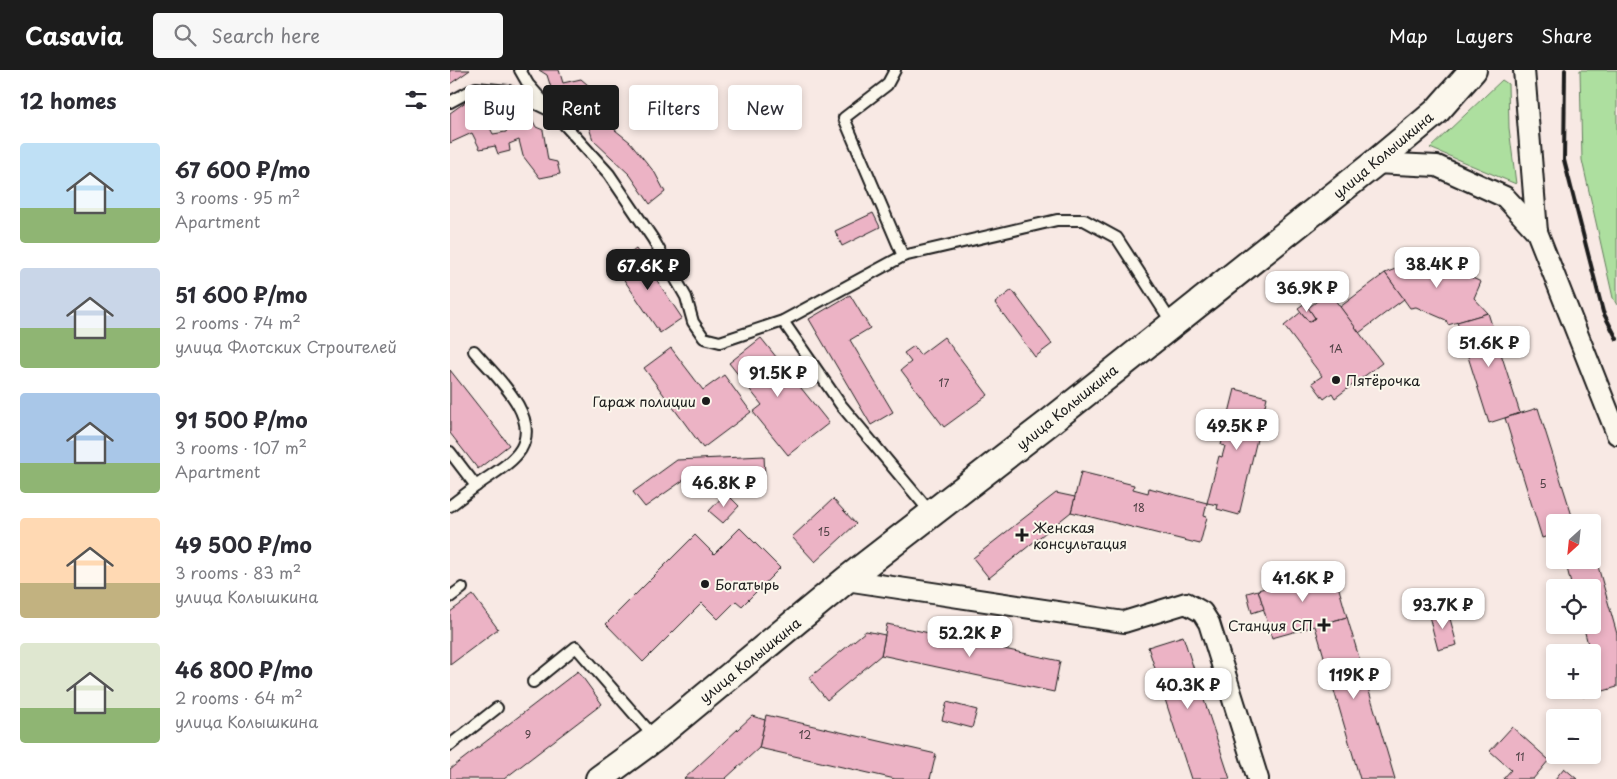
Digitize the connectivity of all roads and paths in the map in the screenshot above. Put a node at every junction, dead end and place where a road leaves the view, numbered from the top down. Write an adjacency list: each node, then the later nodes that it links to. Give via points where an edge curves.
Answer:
1 (520, 70): 5 (lane)
2 (895, 70): 11 (lane, via 887,85 844,118)
3 (1473, 70): 9 (street, улица Колышкина, via 1436,112)
4 (1524, 70): 10 (street)
5 (543, 101)
6 (450, 102): 7 (lane, via 476,88 509,91)
7 (543, 107)
8 (569, 130): 12 (lane, via 609,174 653,239 686,296 693,322 704,338 720,342)
9 (1375, 163): 10 (street, via 1437,166 1470,180 1505,197); 13 (street, улица Колышкина)
10 (1537, 232): 15 (street)
11 (903, 256): 12 (lane); 13 (lane, via 1057,220 1084,220 1117,238)
12 (783, 322): 19 (lane, via 841,405)
13 (1172, 323): 19 (street, улица Колышкина, via 1052,421)
14 (474, 351): 17 (lane, via 517,403 526,429 521,449)
15 (1617, 434)
16 (450, 452): 17 (lane)
17 (476, 486): 18 (lane)
18 (450, 506)
19 (931, 513): 20 (street, улица Колышкина)
20 (846, 580): 25 (street, улица Колышкина); 28 (street, via 1124,622 1186,603 1202,612 1209,623)
21 (462, 588): 22 (lane)
22 (450, 597)
23 (533, 682): 25 (lane, via 576,647)
24 (497, 708): 26 (lane)
25 (655, 738): 27 (street, улица Колышкина)
26 (450, 745)
27 (600, 779)
28 (1258, 779)

